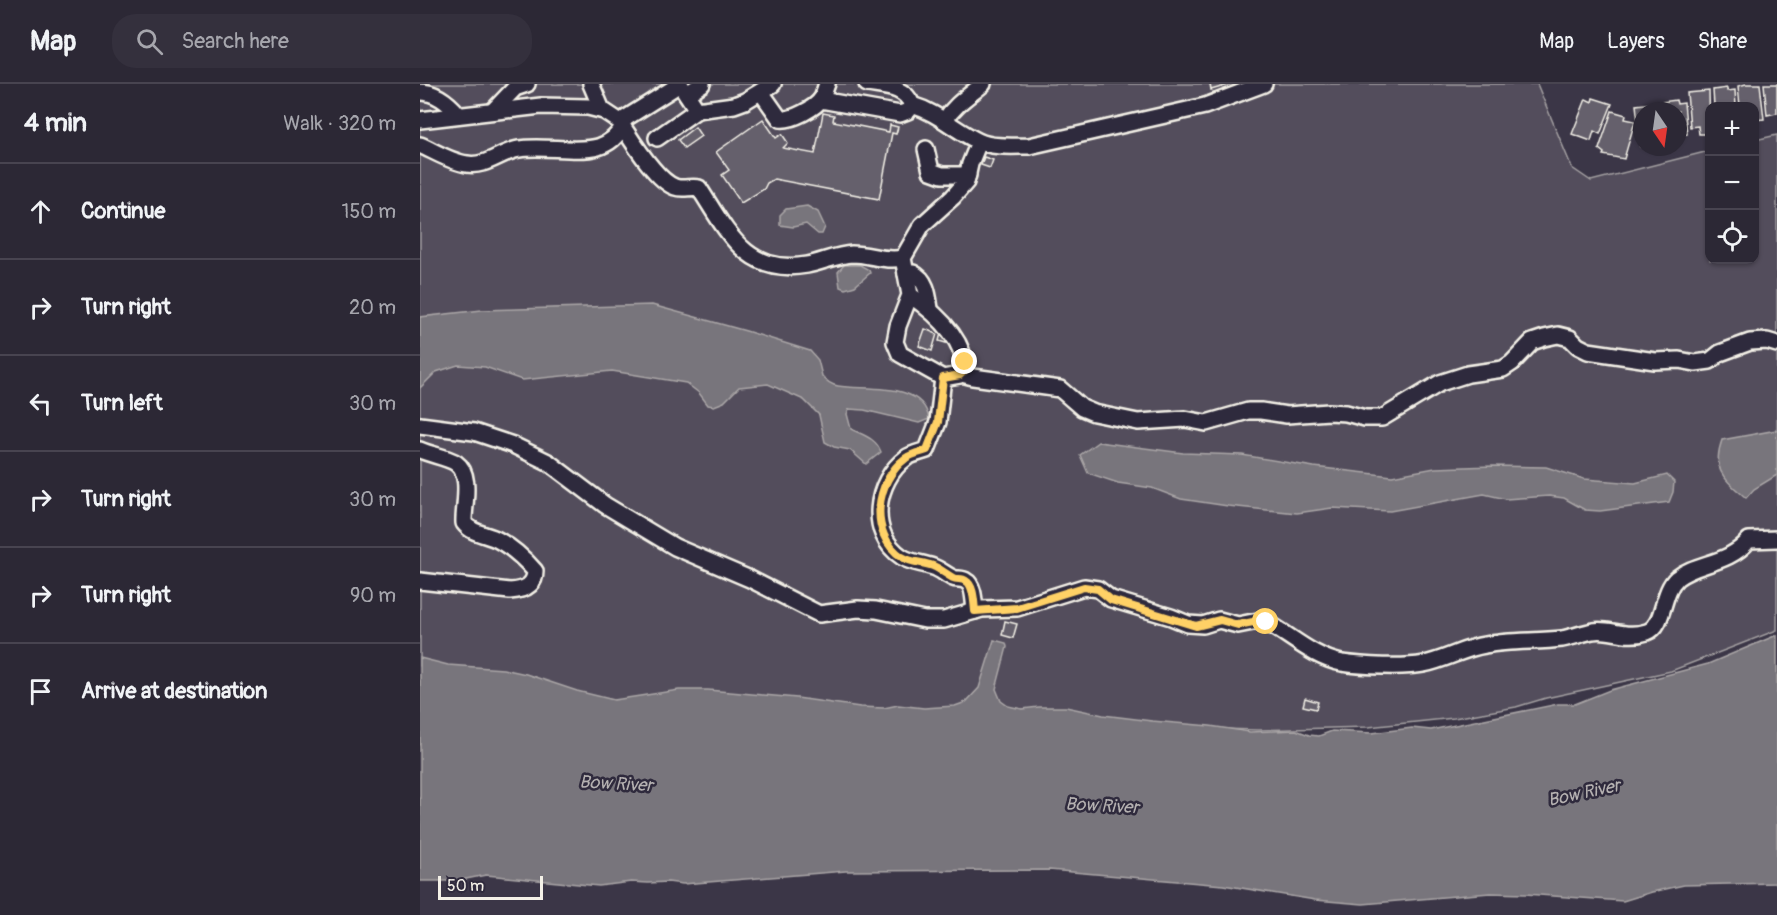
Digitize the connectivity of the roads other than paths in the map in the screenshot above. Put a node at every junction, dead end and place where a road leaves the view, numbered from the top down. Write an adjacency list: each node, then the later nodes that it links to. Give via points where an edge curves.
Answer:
1 (527, 84): 15 (lane, via 515,88)
2 (591, 84): 13 (lane)
3 (702, 84): 8 (lane)
4 (826, 84): 11 (lane)
5 (867, 84): 12 (lane, via 902,90)
6 (983, 84): 18 (lane, via 952,109)
7 (1264, 84): 21 (lane, via 1205,106 1029,146)
8 (682, 87): 14 (lane); 19 (lane, via 626,118)
9 (767, 88): 11 (lane, via 780,119 795,118); 14 (lane, via 734,105)
10 (420, 92): 16 (lane, via 437,96)
11 (821, 100): 12 (lane, via 900,114)
12 (912, 105): 18 (lane)
13 (602, 110): 15 (lane, via 540,106); 19 (lane)
14 (697, 110): 20 (lane)
15 (493, 111): 16 (lane)
16 (459, 115): 17 (lane)
17 (420, 120)
18 (945, 120): 21 (lane)
19 (622, 125): 22 (lane, via 614,139 600,146 520,148 477,165 458,162); 25 (lane, via 651,167 672,187 699,188 742,250 765,263 805,265 854,254 892,261)
20 (657, 138)
21 (979, 142): 24 (lane)
22 (420, 145)
23 (926, 149): 24 (lane, via 931,171)
24 (968, 175): 25 (lane, via 953,197 922,225)
25 (903, 258): 26 (lane)
26 (906, 274): 27 (lane); 28 (lane, via 913,273 922,281)
27 (910, 295): 28 (lane); 31 (lane, via 895,342 900,354)
28 (930, 309): 30 (lane, via 955,338 965,362)
29 (1777, 344): 30 (lane, via 1750,342 1710,361 1695,363 1588,351 1570,338 1544,338 1532,342 1503,369 1440,383 1382,418 1329,412 1287,416 1248,411 1206,423 1178,419 1138,422 1094,414 1060,388)
30 (962, 374): 31 (lane)
31 (943, 378): 36 (lane, via 938,422 927,450 906,457 886,479 879,498 880,519 884,540 900,555 955,579 964,579 969,584)
32 (420, 425): 36 (lane, via 474,432 513,445 548,462 604,505 675,547 819,614 858,609 944,620)
33 (420, 450): 35 (lane, via 455,462 461,468 465,477 464,523 513,549 535,571 535,578 530,586 510,591)
34 (1777, 539): 36 (lane, via 1749,540 1719,561 1679,577 1668,589 1659,620 1649,632 1621,635 1594,631 1564,639 1482,645 1424,664 1334,661 1266,622 1238,625 1220,620 1196,626 1111,600 1098,589 1084,587 1017,608)
35 (420, 581)
36 (975, 611)

